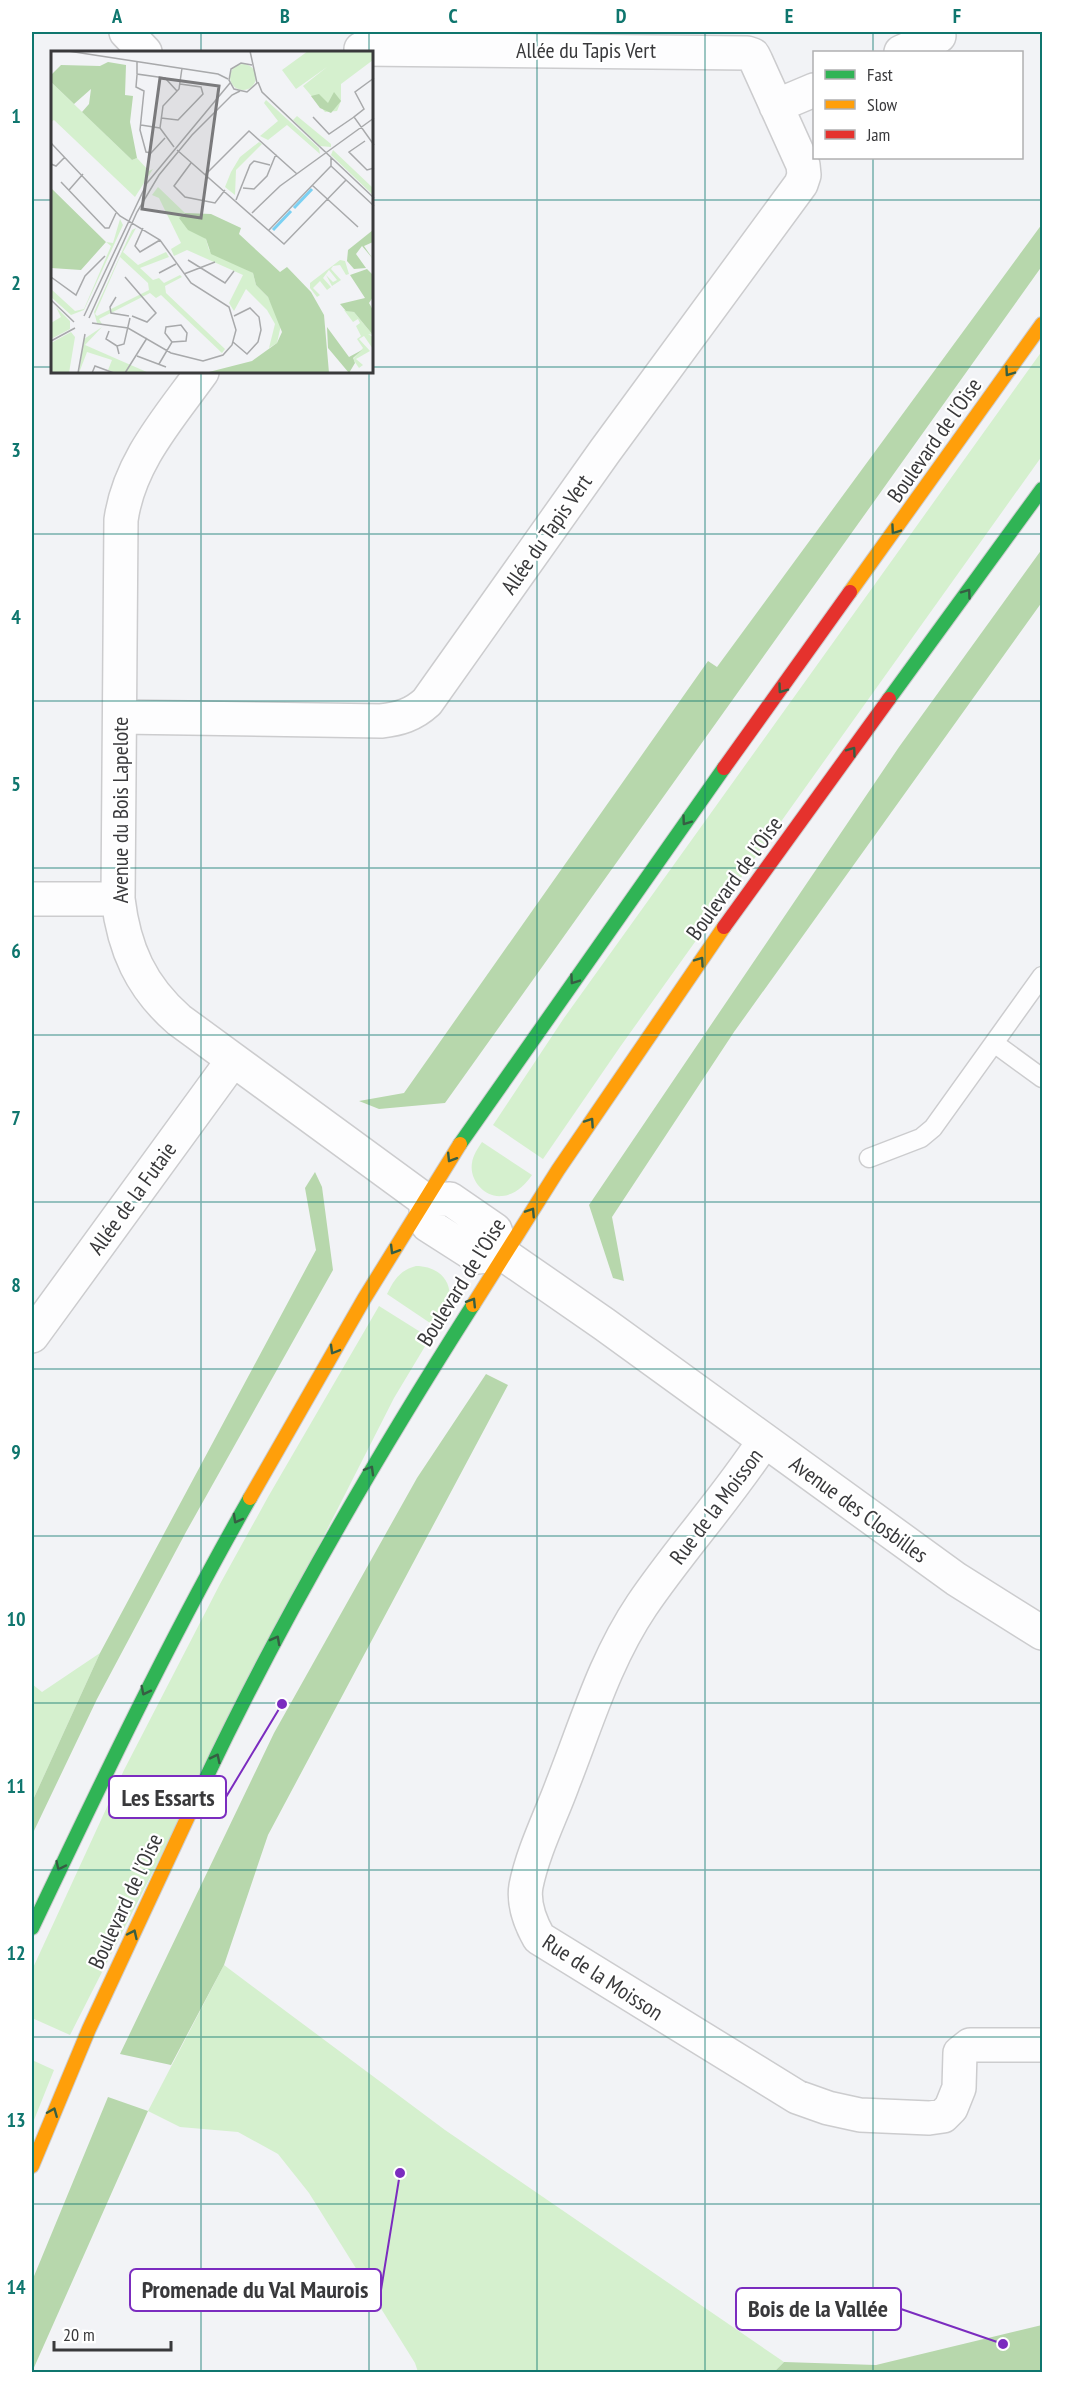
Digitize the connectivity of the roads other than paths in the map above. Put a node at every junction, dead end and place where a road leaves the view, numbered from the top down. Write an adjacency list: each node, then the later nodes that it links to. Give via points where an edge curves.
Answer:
1 (126, 32): 4 (street)
2 (941, 40): 5 (street)
3 (361, 44): 7 (street, Allée du Tapis Vert, via 740,51 753,55)
4 (144, 51)
5 (904, 51)
6 (813, 90): 7 (street)
7 (776, 106): 11 (street, Allée du Tapis Vert, via 804,170 801,184 427,702 408,715 381,721)
8 (1042, 324): 19 (main road, Boulevard de l'Oise, one-way to 19, via 472,1124)
9 (201, 374): 11 (street, Avenue du Bois Lapelote, via 140,460 124,502)
10 (1042, 489): 20 (main road, Boulevard de l'Oise, one-way to 10, via 715,939)
11 (121, 717): 13 (street, Avenue du Bois Lapelote)
12 (32, 899): 13 (street)
13 (118, 899): 16 (street, Avenue du Bois Lapelote, via 132,959 160,1004)
14 (1042, 976): 15 (lane)
15 (994, 1043): 17 (lane); 18 (lane, via 933,1128 921,1138)
16 (233, 1060): 19 (street, Avenue du Bois Lapelote); 21 (street, Allée de la Futaie)
17 (1042, 1078)
18 (869, 1158)
19 (425, 1200): 20 (street, via 450,1199 495,1230); 24 (main road, Boulevard de l'Oise, one-way to 24, via 207,1573 132,1718)
20 (503, 1254): 22 (street, Avenue des Closbilles); 26 (main road, Boulevard de l'Oise, one-way to 20, via 153,1889 274,1644 390,1436)
21 (32, 1336)
22 (764, 1441): 23 (street, Avenue des Closbilles, via 956,1579); 25 (street, Rue de la Moisson, via 642,1605 615,1649 533,1862 525,1899 534,1930 539,1938 750,2070 797,2097 828,2108 860,2115 943,2116 959,2088 960,2053 970,2045)
23 (1042, 1632)
24 (32, 1928)
25 (1042, 2045)
26 (32, 2166)

